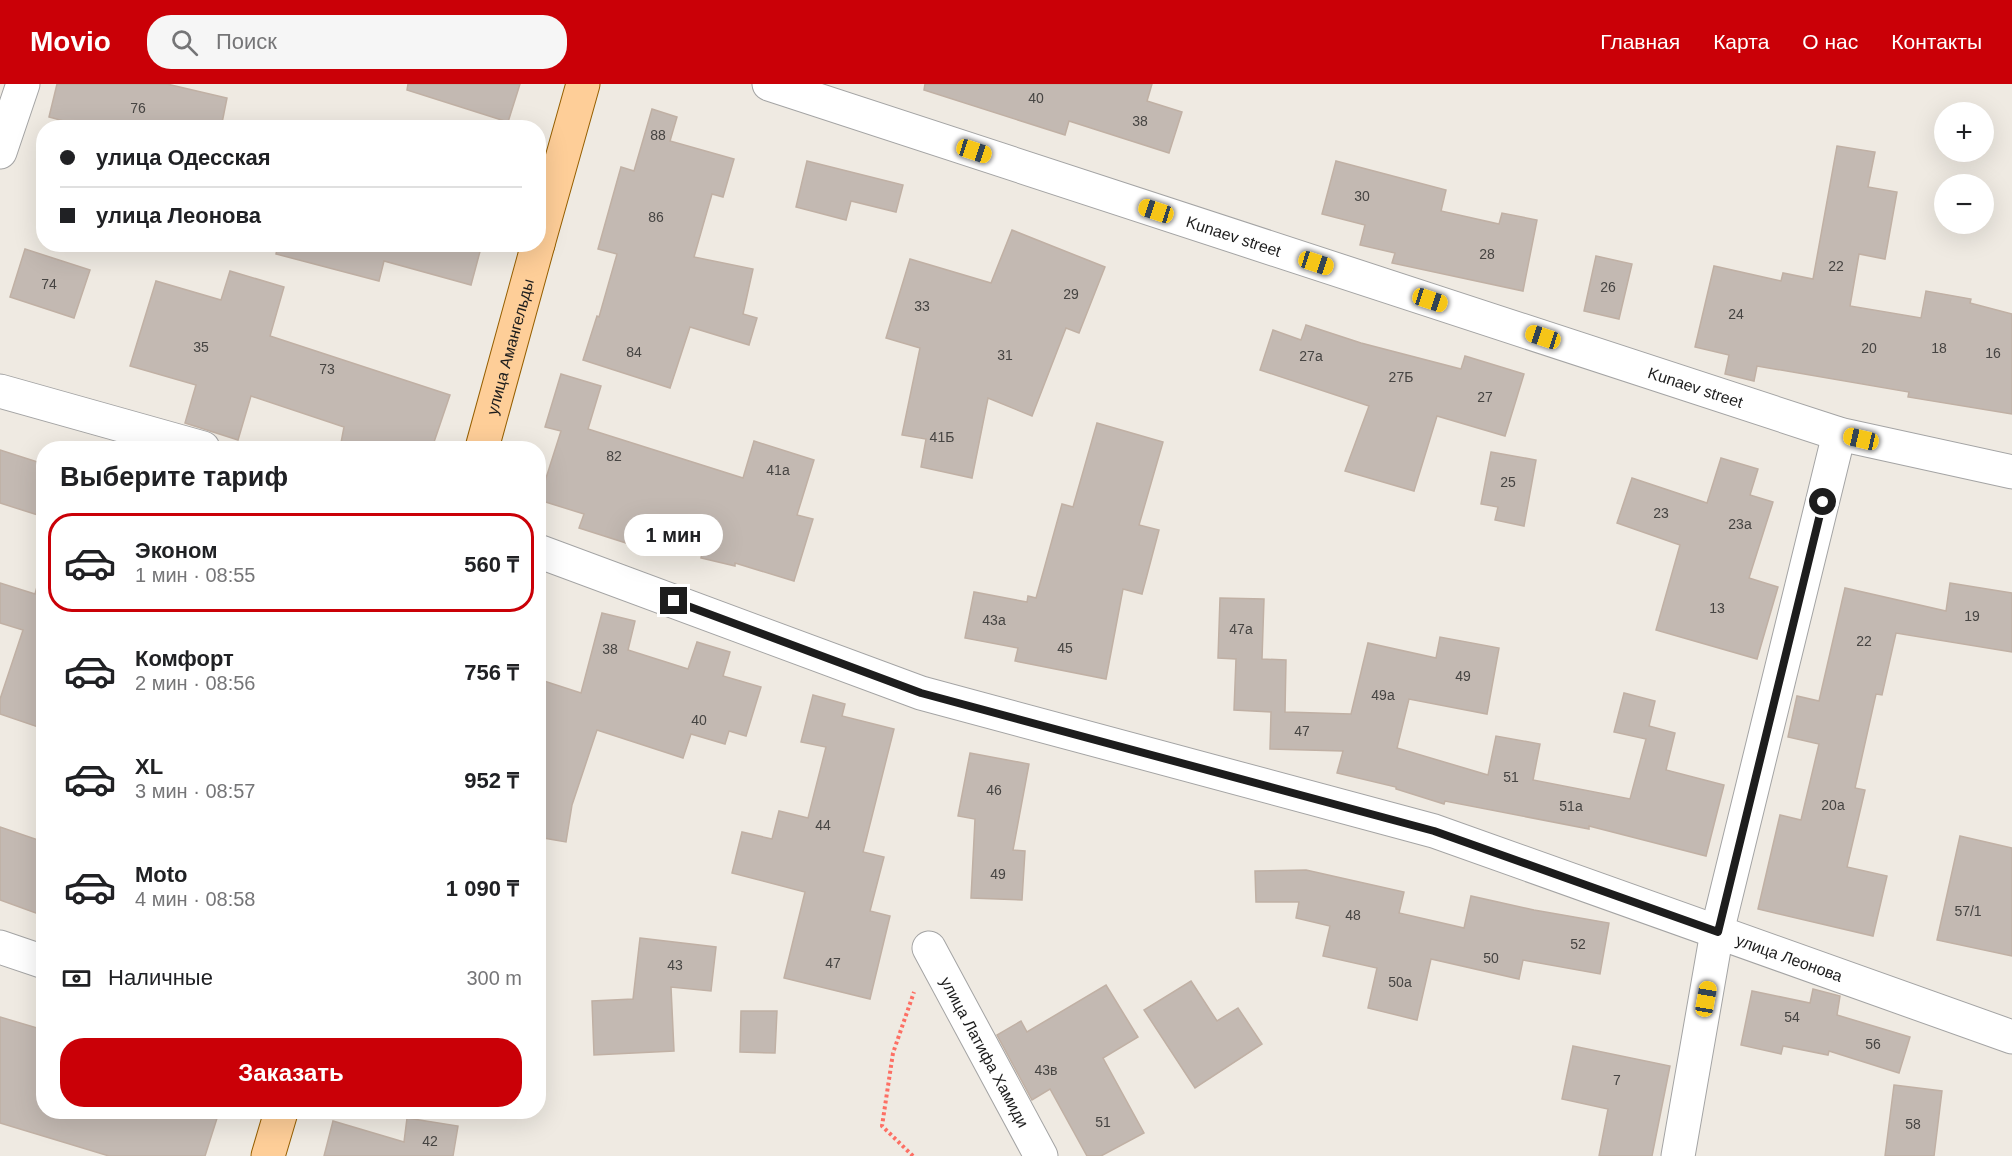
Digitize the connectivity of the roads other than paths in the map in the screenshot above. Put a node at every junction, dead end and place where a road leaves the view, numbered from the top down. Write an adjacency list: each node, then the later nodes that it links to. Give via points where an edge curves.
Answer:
1 (22, 84): 4 (street)
2 (583, 84): 5 (main road, улица Амангельды)
3 (769, 84): 8 (street, Kunaev street)
4 (0, 152)
5 (546, 216)
6 (536, 252): 10 (main road, улица Амангельды)
7 (0, 391): 9 (street)
8 (1839, 434): 11 (street, Kunaev street); 13 (street)
9 (178, 441)
10 (484, 441)
11 (2012, 472)
12 (546, 554): 13 (street, улица Леонова, via 921,693 1434,831)
13 (1718, 932): 17 (street, улица Леонова); 21 (street)
14 (0, 947): 16 (street)
15 (929, 948): 20 (street, улица Латифа Хамиди)
16 (36, 959)
17 (2012, 1037)
18 (278, 1119): 19 (main road)
19 (268, 1156)
20 (1041, 1156)
21 (1678, 1156)

